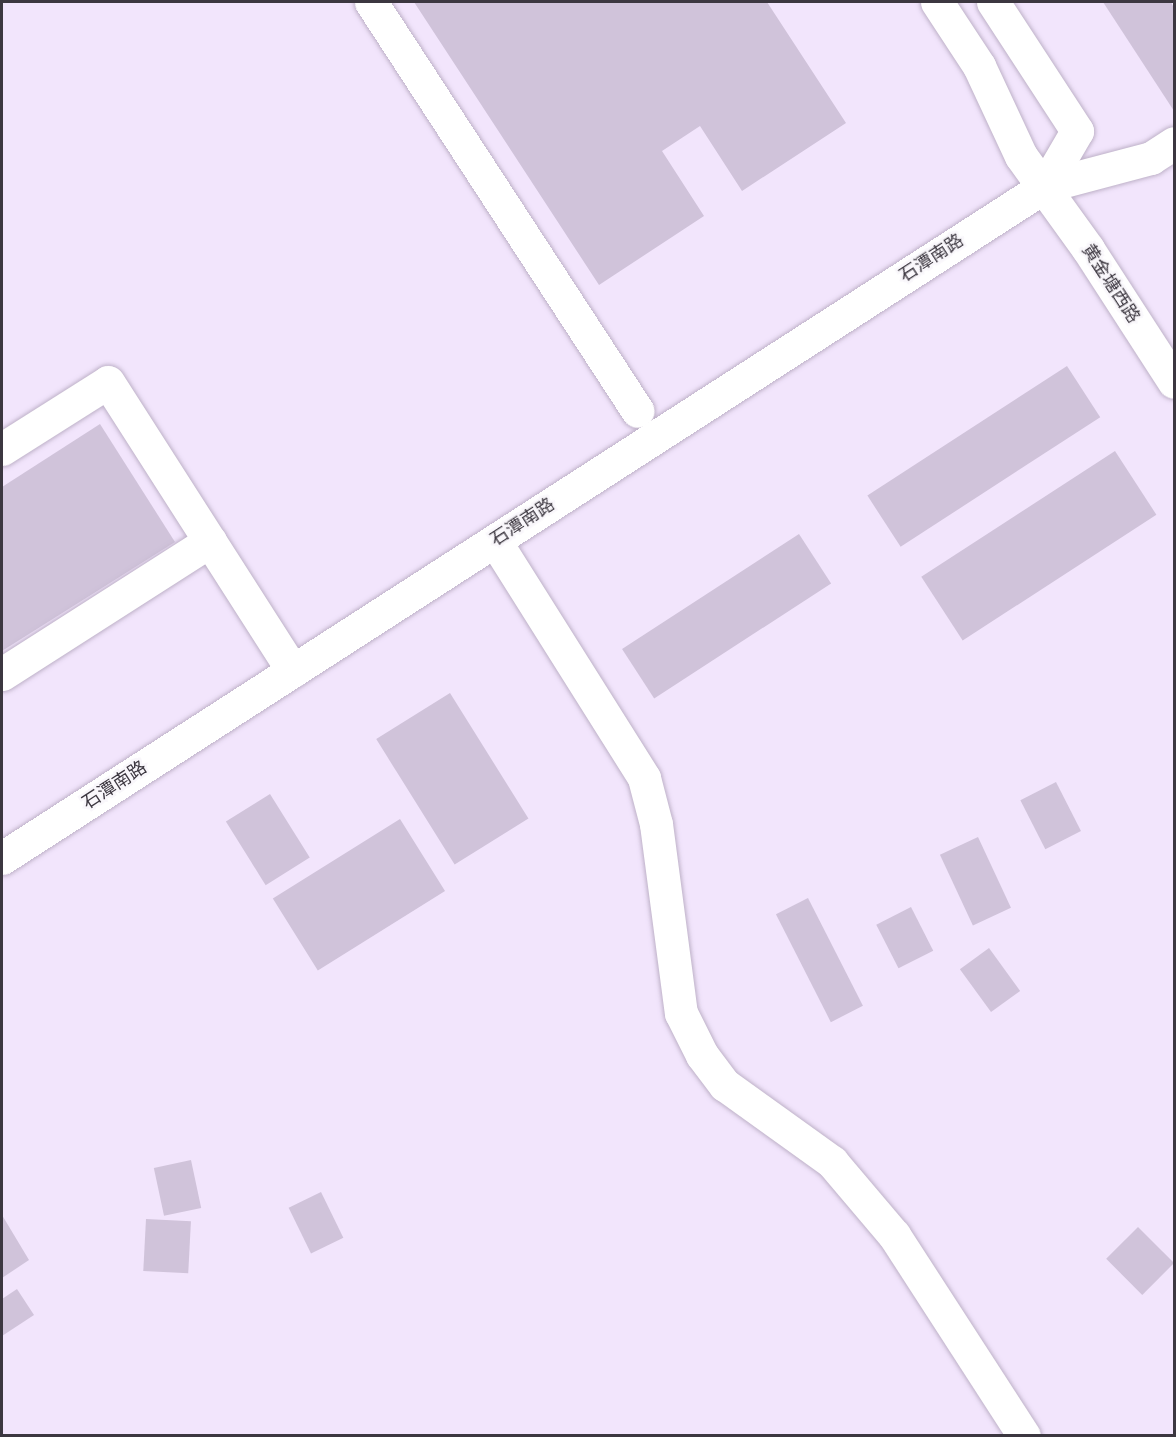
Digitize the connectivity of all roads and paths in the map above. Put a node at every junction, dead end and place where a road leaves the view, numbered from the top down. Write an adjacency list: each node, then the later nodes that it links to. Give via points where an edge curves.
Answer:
1 (371, 2): 7 (street)
2 (937, 2): 5 (street, 黄金塘西路, via 979,66 1021,156)
3 (993, 2): 5 (street, via 1077,131)
4 (1174, 143): 5 (street, via 1151,158)
5 (1045, 186): 6 (street, 黄金塘西路); 9 (street, 石潭南路)
6 (1174, 382)
7 (638, 411)
8 (2, 449): 10 (street, via 108,382)
9 (495, 541): 11 (street, 石潭南路); 14 (street, via 644,778 656,824 681,1013 702,1055 724,1085 832,1162 894,1234)
10 (210, 542): 11 (street); 12 (street)
11 (293, 671): 13 (street, 石潭南路)
12 (2, 674)
13 (2, 858)
14 (1024, 1436)

